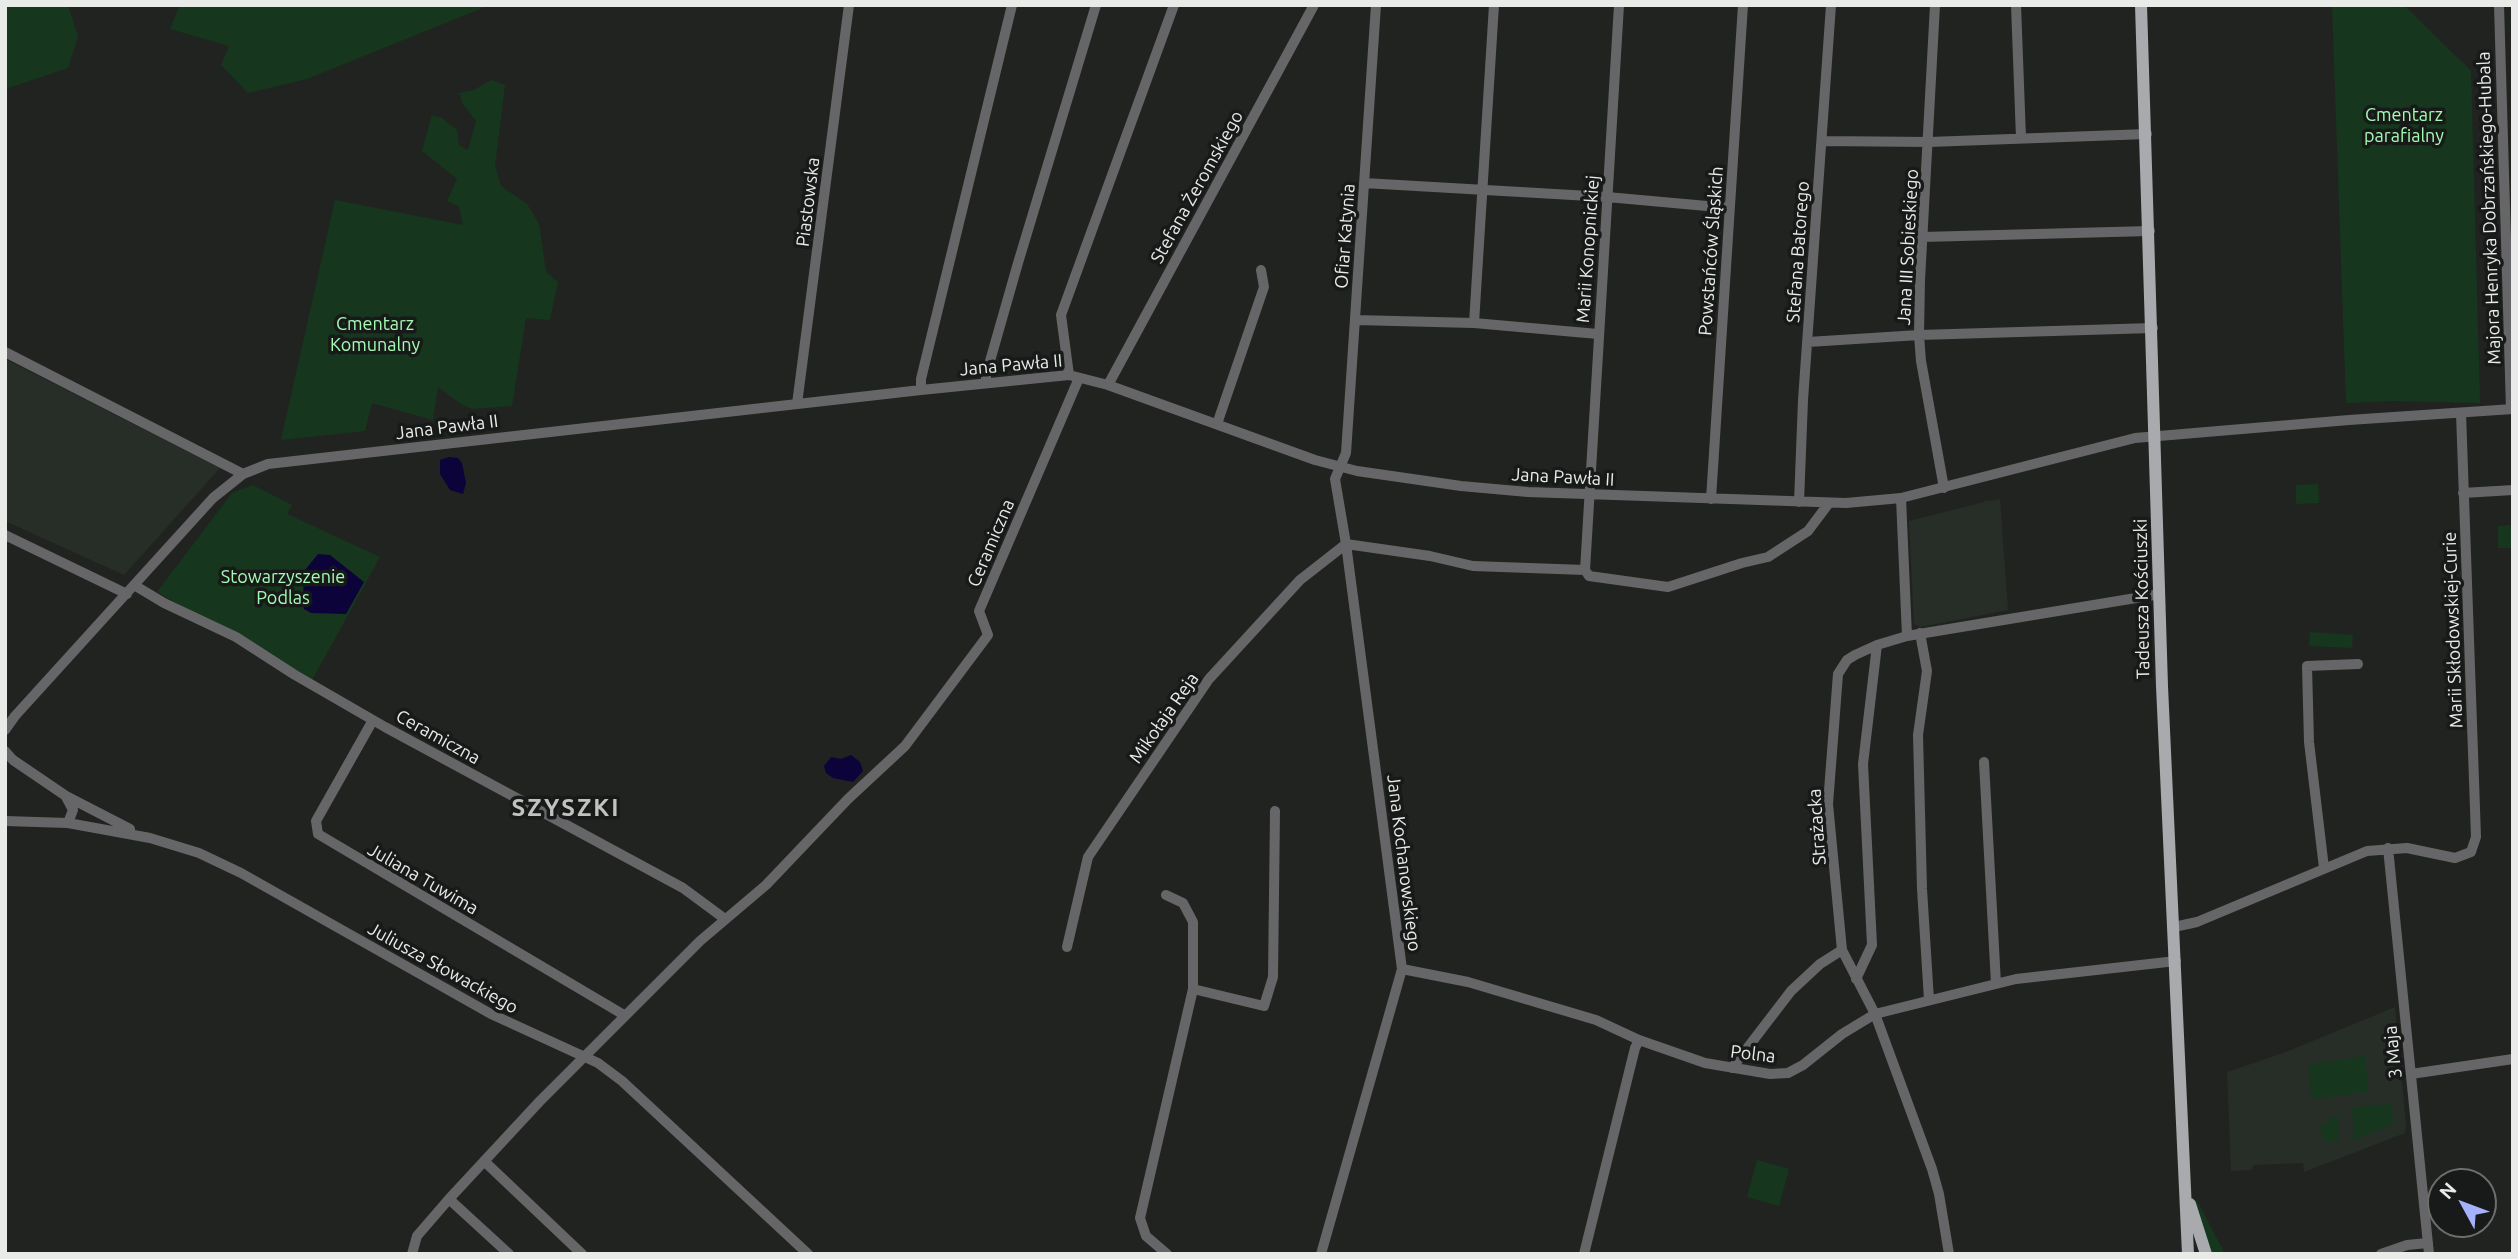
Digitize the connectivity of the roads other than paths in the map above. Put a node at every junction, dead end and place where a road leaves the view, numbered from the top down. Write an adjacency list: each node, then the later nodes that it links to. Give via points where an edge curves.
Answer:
1 (849, 5): 38 (street, Piastowska)
2 (1012, 5): 37 (street)
3 (1096, 5): 35 (street)
4 (1174, 5): 34 (street, via 1061,315)
5 (1314, 5): 36 (street, Stefana Żeromskiego)
6 (1376, 5): 19 (street, Ofiar Katynia)
7 (1494, 5): 20 (street)
8 (1619, 5): 21 (street, Marii Konopnickiej)
9 (1743, 5): 22 (street, Powstańców Śląskich)
10 (1831, 5): 17 (street, Stefana Batorego)
11 (1935, 5): 18 (street, Jana III Sobieskiego)
12 (2016, 5): 16 (street)
13 (2141, 5): 15 (main road, Tadeusza Kościuszki)
14 (2499, 5): 26 (street, Majora Henryka Dobrzańskiego-Hubala)
15 (2147, 134): 16 (street); 23 (main road, Tadeusza Kościuszki)
16 (2021, 138): 18 (street)
17 (1822, 141): 18 (street); 32 (street, Stefana Batorego)
18 (1929, 142): 24 (street, Jana III Sobieskiego)
19 (1364, 183): 20 (street); 27 (street, Ofiar Katynia)
20 (1484, 191): 21 (street); 28 (street)
21 (1607, 197): 22 (street); 30 (street, Marii Konopnickiej)
22 (1730, 208): 50 (street, Powstańców Śląskich)
23 (2150, 231): 24 (street); 29 (main road, Tadeusza Kościuszki)
24 (1922, 237): 31 (street, Jana III Sobieskiego)
25 (1261, 270): 41 (street, via 1264,287)
26 (2510, 306): 39 (street, Majora Henryka Dobrzańskiego-Hubala)
27 (1355, 320): 28 (street); 43 (street, Ofiar Katynia, via 1346,453)
28 (1474, 323): 30 (street)
29 (2153, 328): 31 (street); 42 (main road, Tadeusza Kościuszki)
30 (1598, 334): 48 (street, Marii Konopnickiej)
31 (1919, 335): 32 (street); 45 (street, Jana III Sobieskiego)
32 (1808, 342): 51 (street, Stefana Batorego)
33 (5, 352): 44 (street)
34 (1074, 376): 35 (street, Jana Pawła II); 36 (street, Jana Pawła II); 74 (street, Ceramiczna, via 979,611 988,635 905,746 766,885)
35 (986, 383): 37 (street, Jana Pawła II)
36 (1108, 385): 41 (street, Jana Pawła II)
37 (921, 390): 38 (street, Jana Pawła II)
38 (797, 404): 44 (street, Jana Pawła II, via 268,464)
39 (2512, 409): 40 (street, Jana Pawła II)
40 (2461, 413): 42 (street, Jana Pawła II); 47 (street, Marii Skłodowskiej-Curie)
41 (1217, 424): 43 (street, Jana Pawła II)
42 (2155, 437): 45 (street, Jana Pawła II, via 2135,438); 57 (main road, Tadeusza Kościuszki)
43 (1340, 468): 48 (street, Jana Pawła II, via 1461,486); 54 (street, Jana Kochanowskiego, via 1335,479)
44 (243, 474): 56 (street, Jana Pawła II, via 213,498)
45 (1944, 488): 49 (street, Jana Pawła II)
46 (2513, 490): 47 (street)
47 (2463, 493): 71 (street, Marii Skłodowskiej-Curie, via 2474,846 2468,855 2455,858)
48 (1589, 495): 50 (street, Jana Pawła II); 55 (street, Marii Konopnickiej)
49 (1901, 498): 52 (street, Jana Pawła II); 59 (street)
50 (1711, 499): 51 (street, Jana Pawła II)
51 (1799, 502): 52 (street, Jana Pawła II)
52 (1829, 503): 55 (street, via 1808,531 1768,557 1668,587 1589,576)
53 (5, 535): 56 (street, Ceramiczna)
54 (1346, 544): 55 (street, via 1473,566); 76 (street, Mikołaja Reja, via 1300,580 1209,679 1088,858); 79 (street, Jana Kochanowskiego)
55 (1585, 570)
56 (130, 589): 62 (street, Ceramiczna, via 236,637); 63 (street, Jana Pawła II)
57 (2160, 594): 58 (street, Strażacka); 75 (main road, Tadeusza Kościuszki)
58 (1920, 633): 59 (street, Strażacka); 83 (street, via 1927,671 1918,736)
59 (1907, 636): 60 (street, Strażacka)
60 (1877, 645): 77 (street, Strażacka, via 1847,660 1836,681 1828,804); 80 (street, via 1863,764 1872,945)
61 (2358, 664): 72 (street, via 2307,666 2309,743)
62 (373, 720): 74 (street, Ceramiczna, via 683,888); 85 (street, Juliana Tuwima, via 316,821 318,834)
63 (5, 730)
64 (5, 751): 66 (street)
65 (1984, 762): 81 (street)
66 (66, 796): 69 (street, via 73,810); 70 (street)
67 (1275, 811): 82 (street, via 1273,977 1264,1006)
68 (5, 821): 69 (street, Juliusza Słowackiego)
69 (68, 823): 70 (street, Juliusza Słowackiego)
70 (150, 838): 87 (street, Juliusza Słowackiego, via 230,867 491,1014)
71 (2388, 848): 72 (street); 90 (street, 3 Maja)
72 (2324, 868): 75 (street, via 2197,922)
73 (1167, 895): 82 (street, via 1183,903 1194,922)
74 (725, 919): 85 (street, Ceramiczna)
75 (2174, 927): 78 (main road, Tadeusza Kościuszki)
76 (1067, 947)
77 (1842, 950): 80 (street, Strażacka); 89 (street, via 1791,991)
78 (2176, 961): 81 (street, Polna); 92 (main road, Tadeusza Kościuszki)
79 (1402, 969): 86 (street, Polna, via 1468,982 1596,1020); 100 (street, Jana Kochanowskiego)
80 (1856, 979): 84 (street, Strażacka)
81 (1996, 984): 83 (street, Polna)
82 (1193, 989): 99 (street, via 1140,1218 1146,1236)
83 (1929, 1000): 84 (street, Polna)
84 (1875, 1014): 89 (street, Polna, via 1787,1073); 102 (street, Strażacka, via 1932,1169)
85 (624, 1015): 87 (street, Ceramiczna)
86 (1639, 1040): 89 (street, Polna); 101 (street)
87 (585, 1057): 91 (street, Ceramiczna); 98 (street, Juliusza Słowackiego, via 622,1081)
88 (2513, 1059): 90 (street)
89 (1732, 1068)
90 (2411, 1074): 94 (street, 3 Maja)
91 (484, 1161): 93 (street, Ceramiczna); 97 (street)
92 (2186, 1191): 103 (main road, Tadeusza Kościuszki); 104 (main road, Tadeusza Kościuszki)
93 (449, 1199): 95 (street, Ceramiczna, via 417,1236); 96 (street)
94 (2429, 1248): 105 (street, via 2407,1245)
95 (412, 1254)
96 (509, 1254)
97 (582, 1254)
98 (808, 1254)
99 (1167, 1254)
100 (1321, 1254)
101 (1584, 1254)
102 (1949, 1254)
103 (2188, 1254)
104 (2206, 1254)
105 (2381, 1254)

